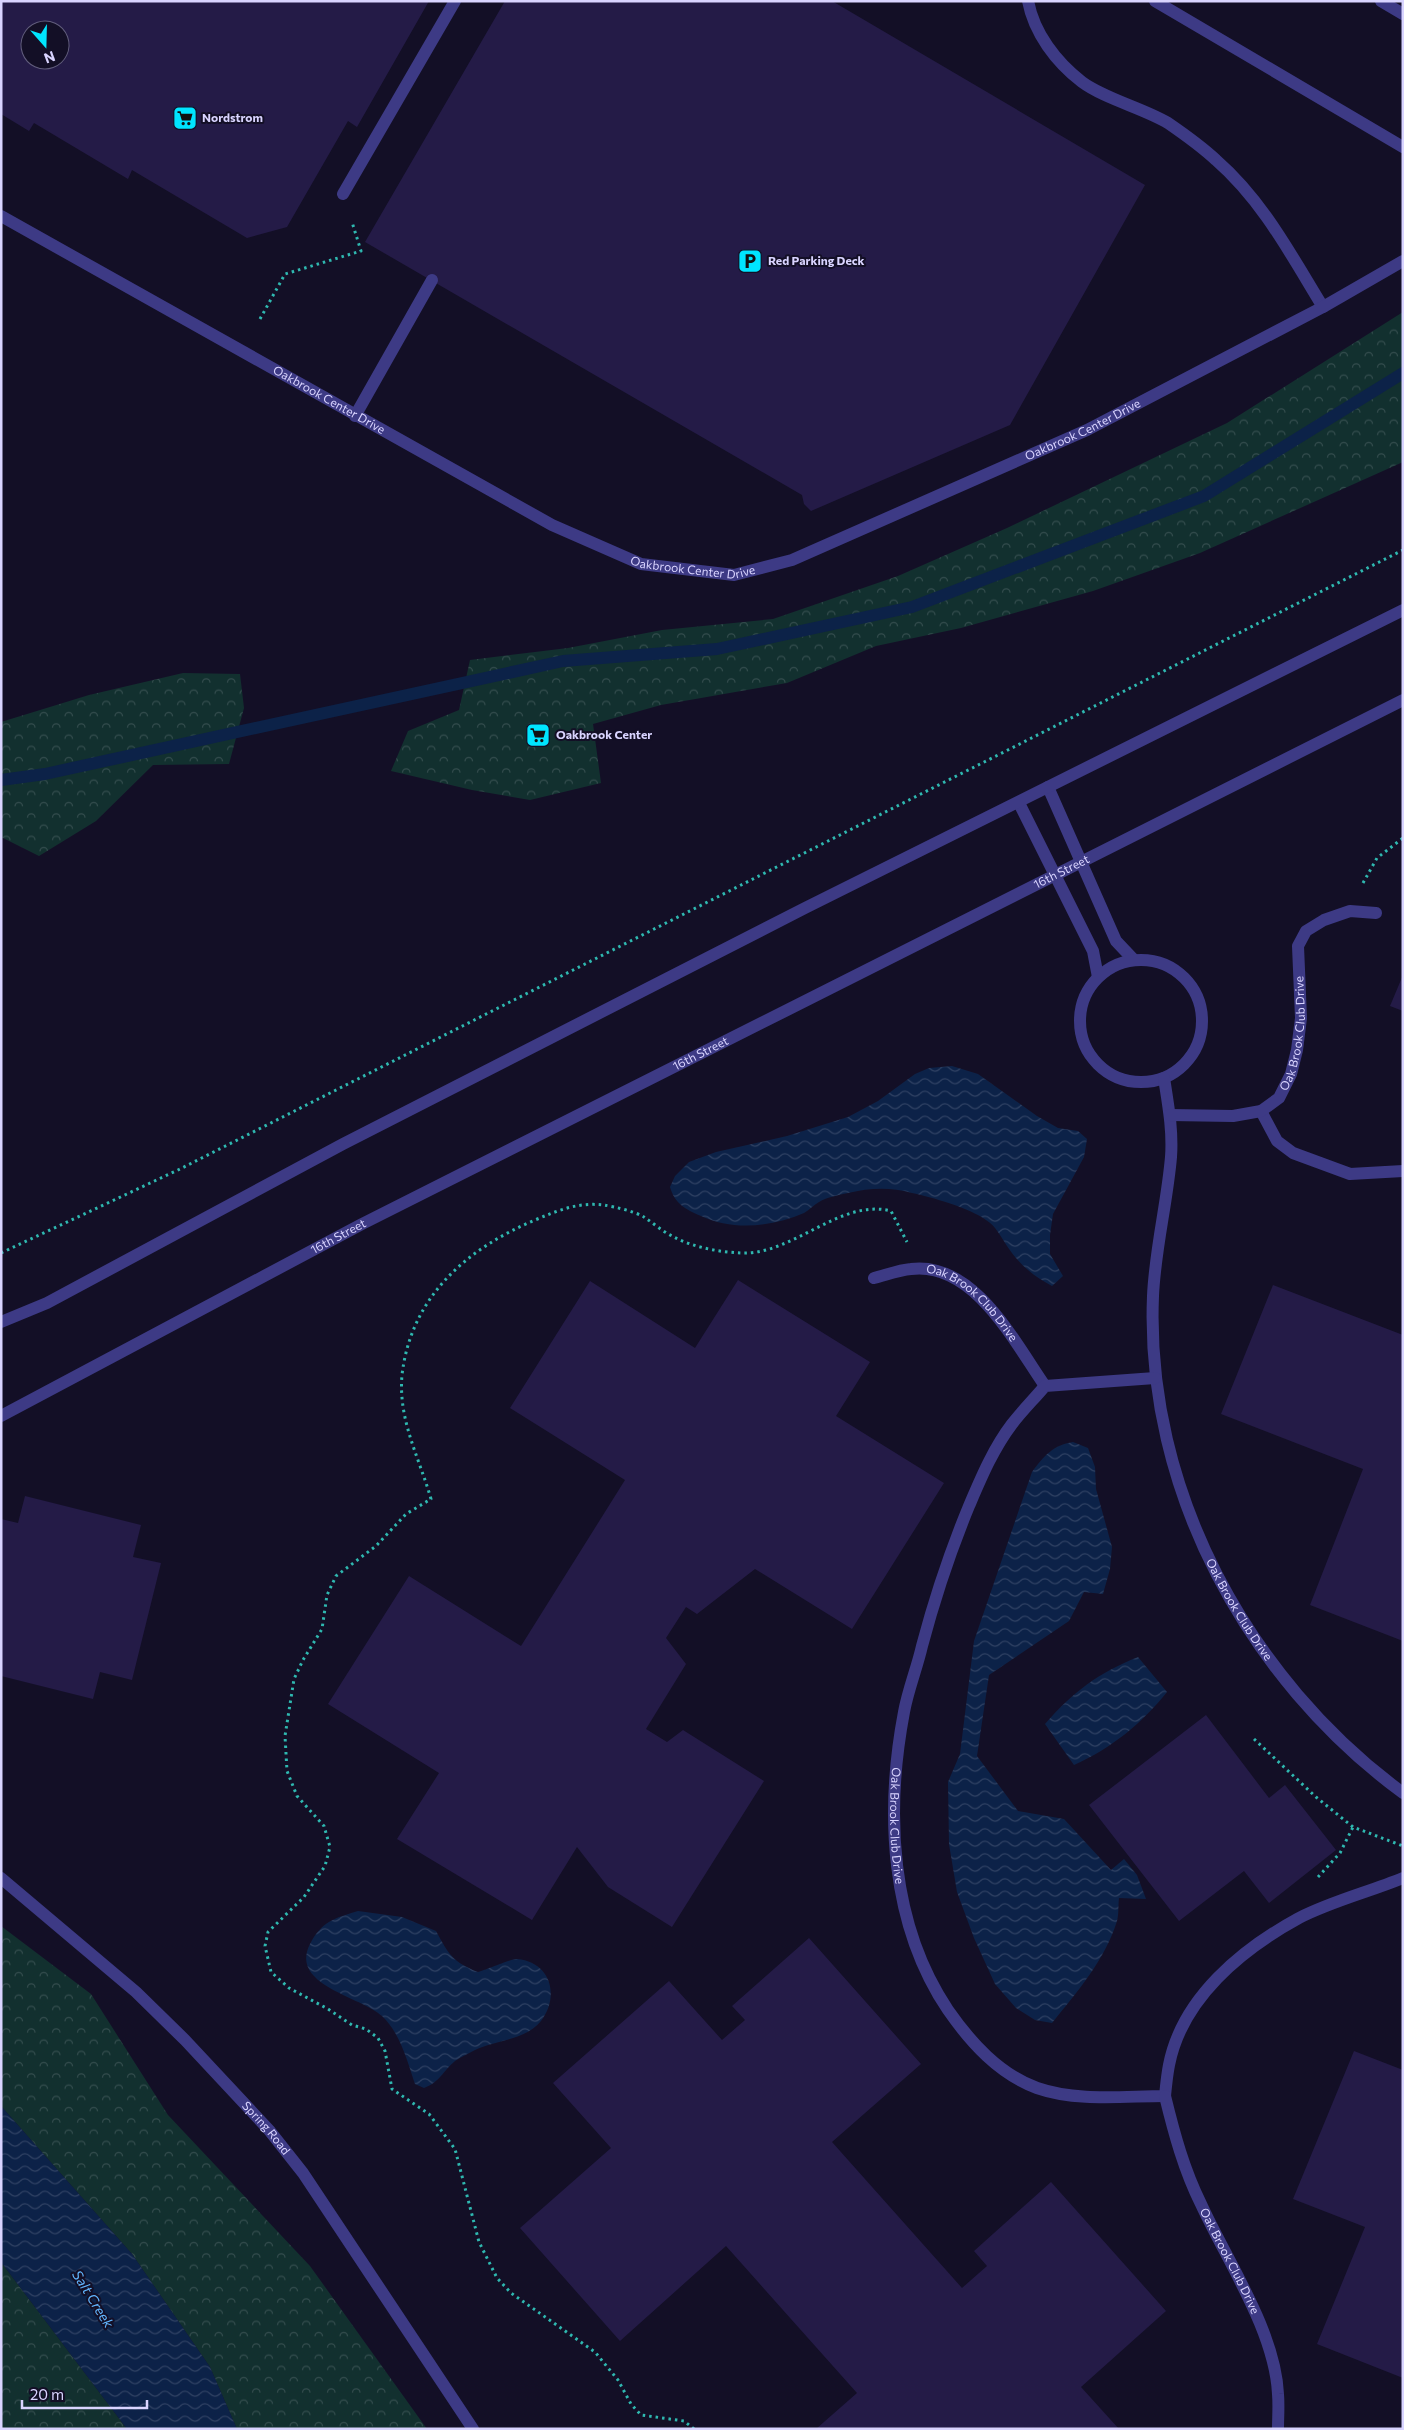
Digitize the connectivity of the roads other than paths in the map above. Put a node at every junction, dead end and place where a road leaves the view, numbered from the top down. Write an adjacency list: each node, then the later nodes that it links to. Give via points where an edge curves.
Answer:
1 (455, 1): 7 (street)
2 (1028, 1): 11 (street, via 1031,16 1051,51 1083,82 1167,123 1216,159 1239,182 1264,211)
3 (1155, 1): 6 (street)
4 (1381, 1): 5 (street)
5 (1403, 14)
6 (1403, 147)
7 (343, 194)
8 (1, 216): 12 (street, Oakbrook Center Drive)
9 (1403, 261): 11 (street, Oakbrook Center Drive)
10 (432, 280): 12 (street)
11 (1323, 307): 12 (street, Oakbrook Center Drive, via 1087,430 792,560 734,575 641,564 552,525)
12 (356, 416)
13 (1403, 610): 15 (street)
14 (1403, 700): 17 (street, 16th Street)
15 (1048, 787): 16 (street); 17 (street)
16 (1019, 803): 18 (street); 27 (street, via 787,917 343,1144 47,1302)
17 (1082, 862): 18 (street, 16th Street); 20 (street, via 1116,941)
18 (1054, 874): 21 (street, via 1093,951); 30 (street, 16th Street, via 362,1224)
19 (1376, 913): 23 (street, Oak Brook Club Drive, via 1350,911 1324,920 1306,931 1298,946 1301,1018 1297,1050 1291,1074 1279,1098)
20 (1134, 960): 21 (street, via 1115,966); 22 (street, via 1153,961 1172,968 1186,980 1197,997 1202,1016 1200,1035 1193,1053 1180,1068)
21 (1098, 977): 22 (street, via 1085,994 1079,1014 1081,1035 1089,1054 1103,1070 1122,1080 1143,1082)
22 (1164, 1078): 24 (street, Oak Brook Club Drive)
23 (1261, 1111): 24 (street, Oak Brook Club Drive, via 1233,1116); 25 (street, via 1277,1141 1293,1154 1350,1174)
24 (1170, 1115): 28 (street, Oak Brook Club Drive, via 1168,1189 1159,1228 1153,1295)
25 (1403, 1171)
26 (874, 1278): 29 (street, Oak Brook Club Drive, via 913,1268 948,1273 972,1289 994,1312)
27 (1, 1322)
28 (1155, 1378): 29 (street); 31 (street, Oak Brook Club Drive, via 1160,1418 1193,1526 1244,1624 1315,1714 1350,1749)
29 (1045, 1386): 34 (street, Oak Brook Club Drive, via 1011,1425 983,1471 937,1590 904,1710 897,1755 894,1840 899,1881 919,1955 932,1986 963,2031 987,2058 1036,2087 1064,2095)
30 (1, 1416)
31 (1403, 1792)
32 (1, 1878): 35 (street, Spring Road, via 136,1992 269,2130 303,2173)
33 (1403, 1878): 34 (street, Oak Brook Club Drive, via 1300,1918 1262,1941 1213,1980 1189,2015 1177,2041 1169,2064)
34 (1165, 2096): 36 (street, Oak Brook Club Drive, via 1185,2167 1256,2313 1269,2348 1278,2393)
35 (473, 2429)
36 (1278, 2429)

